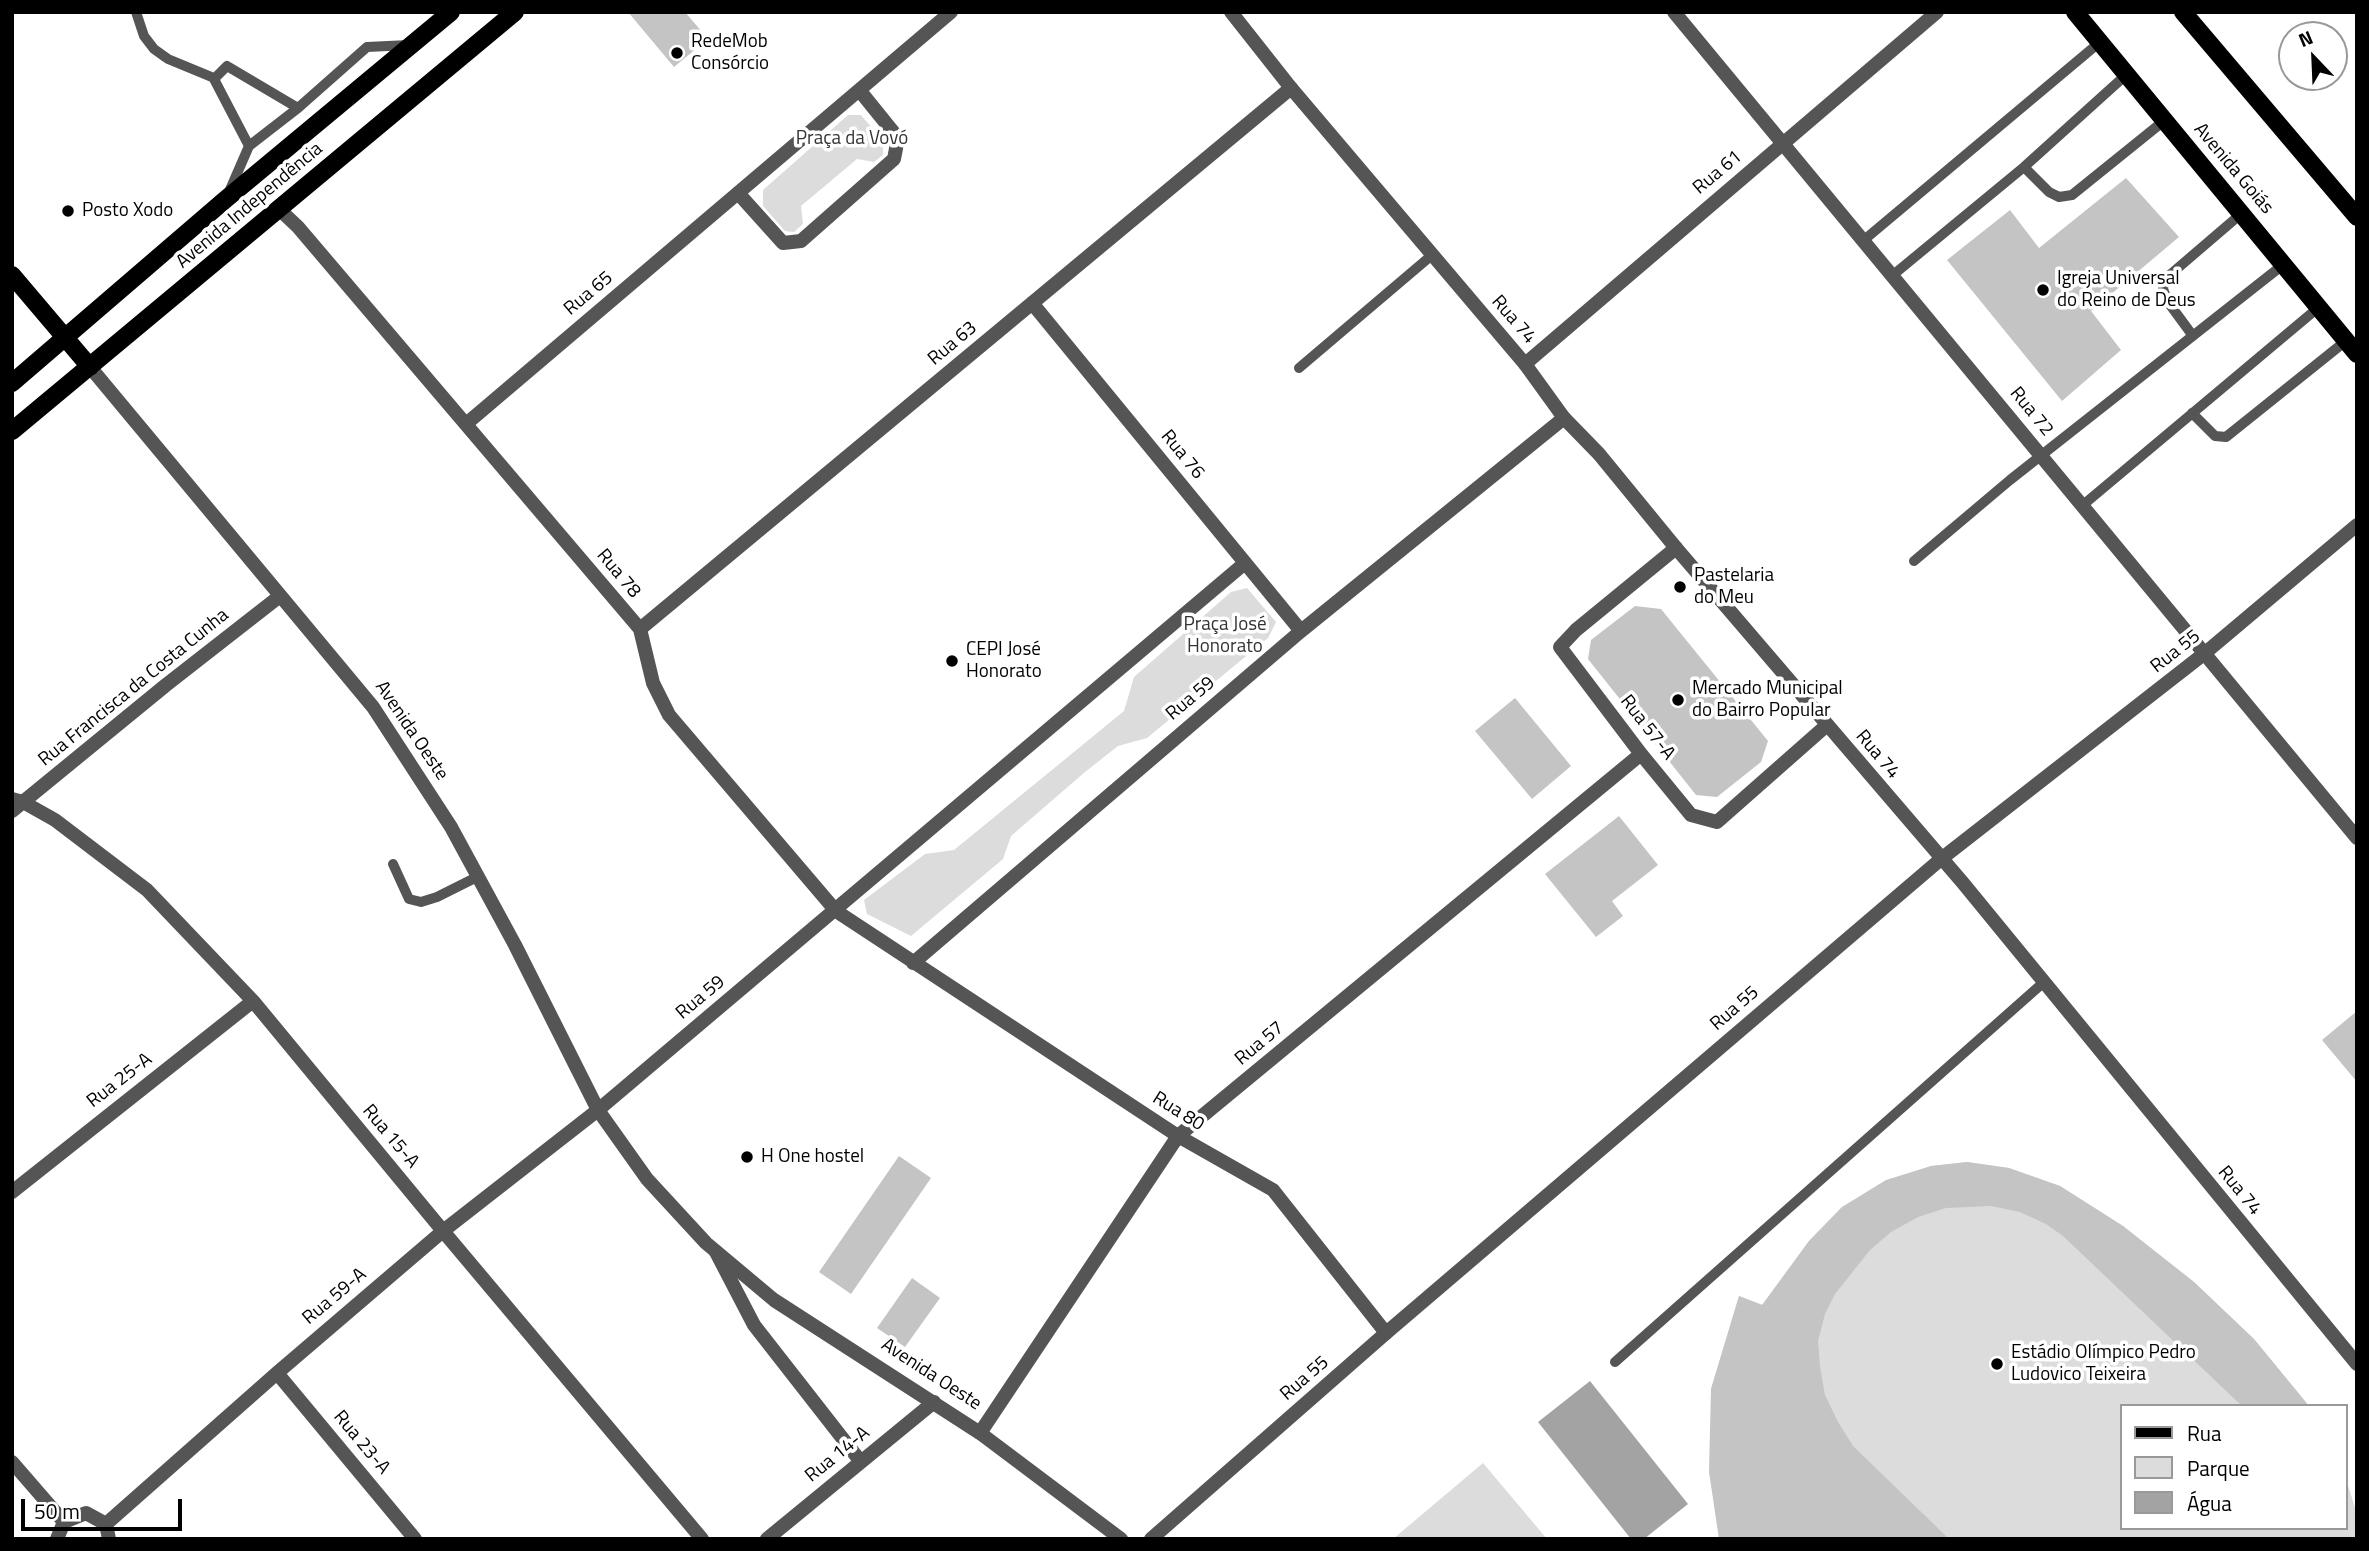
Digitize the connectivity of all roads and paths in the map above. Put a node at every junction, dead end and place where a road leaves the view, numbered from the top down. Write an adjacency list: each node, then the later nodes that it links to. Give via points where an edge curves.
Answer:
1 (136, 12): 13 (lane, via 154,49)
2 (451, 12): 11 (main road, Avenida Independência)
3 (514, 12): 23 (main road, Avenida Independência)
4 (951, 12): 15 (street, Rua 65)
5 (1231, 12): 14 (street, Rua 74)
6 (1674, 12): 18 (street, Rua 72)
7 (1937, 12): 18 (street, Rua 61)
8 (2075, 12): 10 (main road, Avenida Goiás)
9 (2183, 12): 25 (main road)
10 (2100, 42): 12 (main road, Avenida Goiás); 26 (lane)
11 (412, 45): 16 (lane, via 367,47); 22 (main road, Avenida Independência)
12 (2127, 74): 17 (main road, Avenida Goiás); 20 (lane)
13 (214, 78): 16 (lane, via 227,66); 19 (lane)
14 (1291, 88): 27 (street, Rua 74); 31 (street, Rua 63)
15 (860, 91): 21 (street, Rua 65); 21 (street, via 898,138 894,159 801,240 783,243)
16 (298, 108): 19 (lane)
17 (2165, 120): 20 (lane, via 2071,195 2059,197 2049,192); 24 (main road, Avenida Goiás)
18 (1784, 143): 26 (street, Rua 72); 36 (street, Rua 61)
19 (249, 146): 22 (lane)
20 (2024, 167): 30 (lane)
21 (738, 193): 42 (street, Rua 65)
22 (226, 199): 34 (main road, Avenida Independência)
23 (279, 209): 37 (main road, Avenida Independência); 42 (street, Rua 78)
24 (2242, 213): 28 (main road, Avenida Goiás); 33 (lane, via 2165,279 2168,302)
25 (2357, 217)
26 (1864, 240): 30 (street, Rua 72)
27 (1432, 255): 36 (street, Rua 74); 38 (lane)
28 (2284, 264): 32 (main road, Avenida Goiás); 33 (lane)
29 (12, 275): 34 (main road, Avenida Oeste)
30 (1893, 275): 44 (street, Rua 72)
31 (1032, 303): 49 (street, Rua 76); 51 (street, Rua 63)
32 (2319, 307): 35 (main road, Avenida Goiás); 40 (lane)
33 (2193, 336): 44 (lane)
34 (66, 337): 37 (main road, Avenida Oeste); 39 (main road, Avenida Independência)
35 (2352, 347): 40 (lane, via 2226,437 2215,436)
36 (1525, 364): 41 (street, Rua 74)
37 (90, 367): 43 (main road, Avenida Independência); 50 (street, Avenida Oeste)
38 (1299, 368)
39 (12, 383)
40 (2192, 413): 45 (lane)
41 (1564, 418): 47 (street, Rua 74); 52 (street, Rua 59)
42 (466, 424): 51 (street, Rua 78)
43 (12, 431)
44 (2042, 456): 45 (street, Rua 72); 48 (lane)
45 (2083, 505): 53 (street, Rua 72)
46 (2357, 525): 53 (street, Rua 55)
47 (1675, 548): 54 (street, Rua 74); 55 (street, Rua 57-A, via 1560,647)
48 (1914, 561)
49 (1245, 563): 52 (street, Rua 76); 61 (street, Rua 59)
50 (280, 596): 56 (street, Rua Francisca da Costa Cunha); 60 (street, Avenida Oeste, via 373,707 451,827)
51 (640, 629): 61 (street, Rua 78, via 653,683 669,715)
52 (1301, 631): 62 (street, Rua 59)
53 (2205, 653): 57 (street, Rua 72); 58 (street, Rua 55)
54 (1827, 725): 55 (street, Rua 57-A, via 1717,822 1691,815); 58 (street, Rua 74)
55 (1641, 754): 66 (street, Rua 57)
56 (16, 804): 64 (street, Rua 15-A, via 55,820 148,890)
57 (2357, 838)
58 (1941, 859): 63 (street, Rua 74); 70 (street, Rua 55)
59 (393, 864): 60 (lane, via 409,899 421,902)
60 (477, 877): 65 (street, Avenida Oeste)
61 (836, 911): 62 (street, Rua 78); 65 (street, Rua 59)
62 (913, 963): 66 (street, Rua 80)
63 (2043, 982): 71 (lane); 72 (street, Rua 74)
64 (253, 1001): 67 (street, Rua 25-A); 68 (street, Rua 15-A)
65 (598, 1110): 68 (street, Rua 59-A); 69 (street, Avenida Oeste, via 647,1179)
66 (1178, 1136): 70 (street, Rua 80, via 1272,1190); 75 (street, Rua 57)
67 (12, 1192)
68 (443, 1231): 73 (street, Rua 59-A); 82 (street, Rua 15-A)
69 (715, 1250): 74 (street, Avenida Oeste, via 774,1300); 77 (street, Avenida Oeste, via 754,1325)
70 (1386, 1334): 85 (street, Rua 55)
71 (1615, 1362)
72 (2357, 1364)
73 (276, 1373): 79 (street, Rua 59-A); 81 (street, Rua 23-A)
74 (934, 1402): 75 (street, Avenida Oeste); 77 (street, Rua 14-A)
75 (980, 1433): 84 (street, Avenida Oeste)
76 (12, 1462): 78 (street)
77 (861, 1462): 83 (street, Rua 14-A)
78 (64, 1522): 79 (street, via 86,1513); 80 (street)
79 (108, 1532)
80 (57, 1539)
81 (415, 1539)
82 (702, 1539)
83 (767, 1539)
84 (1121, 1539)
85 (1151, 1539)

